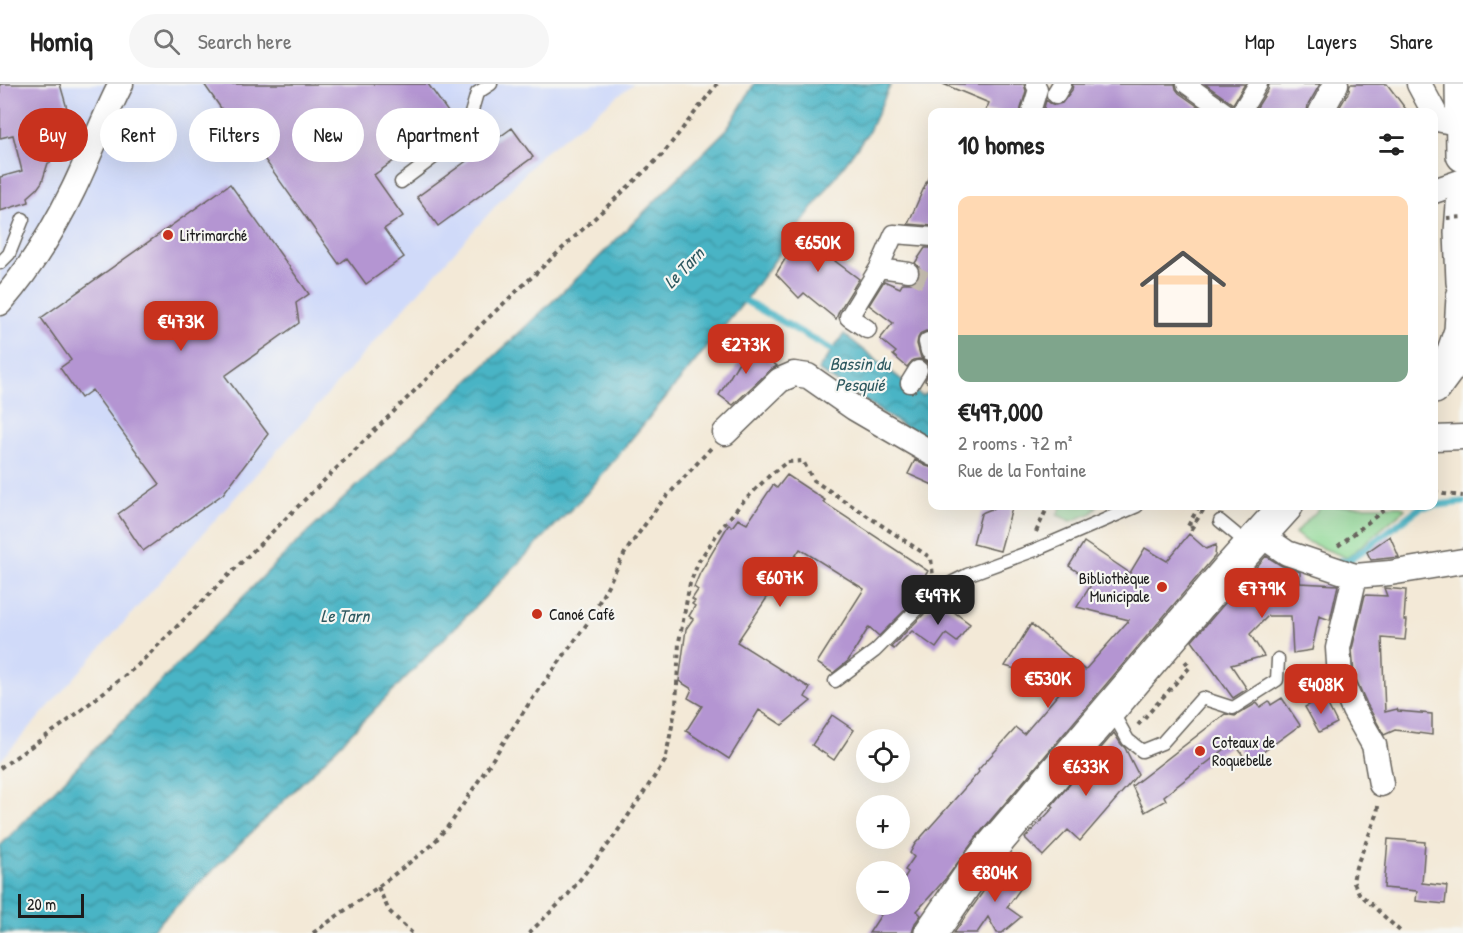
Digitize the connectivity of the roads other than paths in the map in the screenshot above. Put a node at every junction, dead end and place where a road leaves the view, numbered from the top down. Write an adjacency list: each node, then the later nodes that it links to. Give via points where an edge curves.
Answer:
1 (121, 84): 28 (street, via 53,230)
2 (491, 84): 18 (lane, via 477,93 465,134)
3 (1035, 84): 9 (street, via 1038,88)
4 (1186, 84): 10 (street)
5 (1258, 84): 11 (street)
6 (1336, 84): 12 (street)
7 (1419, 84): 13 (street)
8 (1462, 84): 15 (main road)
9 (1032, 108)
10 (1219, 108)
11 (1243, 108)
12 (1323, 108)
13 (1431, 108)
14 (1438, 119): 15 (street)
15 (1462, 119): 16 (main road)
16 (1463, 154)
17 (1463, 181): 19 (street)
18 (401, 182)
19 (1438, 190)
20 (1455, 211): 26 (main road, via 1461,232)
21 (23, 219): 23 (lane, via 9,254)
22 (928, 237): 24 (street, via 894,234)
23 (0, 263)
24 (879, 268): 25 (street); 29 (street, via 849,317)
25 (909, 272)
26 (1463, 282)
27 (1463, 297): 30 (main road)
28 (0, 303)
29 (867, 329)
30 (1452, 372): 31 (main road, via 1455,387)
31 (1438, 408)
32 (725, 433): 35 (street, via 780,380 794,374 808,376 854,408)
33 (1463, 437): 34 (street)
34 (1438, 438)
35 (928, 450)
36 (1128, 510): 43 (lane, via 935,591 875,651)
37 (1282, 510): 39 (main road)
38 (1220, 521): 39 (lane)
39 (1256, 540): 41 (street); 44 (main road)
40 (1463, 561): 41 (street)
41 (1355, 576): 45 (street, via 1338,648 1340,678 1374,745)
42 (1278, 659): 44 (lane, via 1277,681 1233,708 1202,698 1162,743 1142,751 1128,740)
43 (835, 681)
44 (1110, 709): 46 (main road, via 992,848)
45 (1382, 784)
46 (931, 933)

